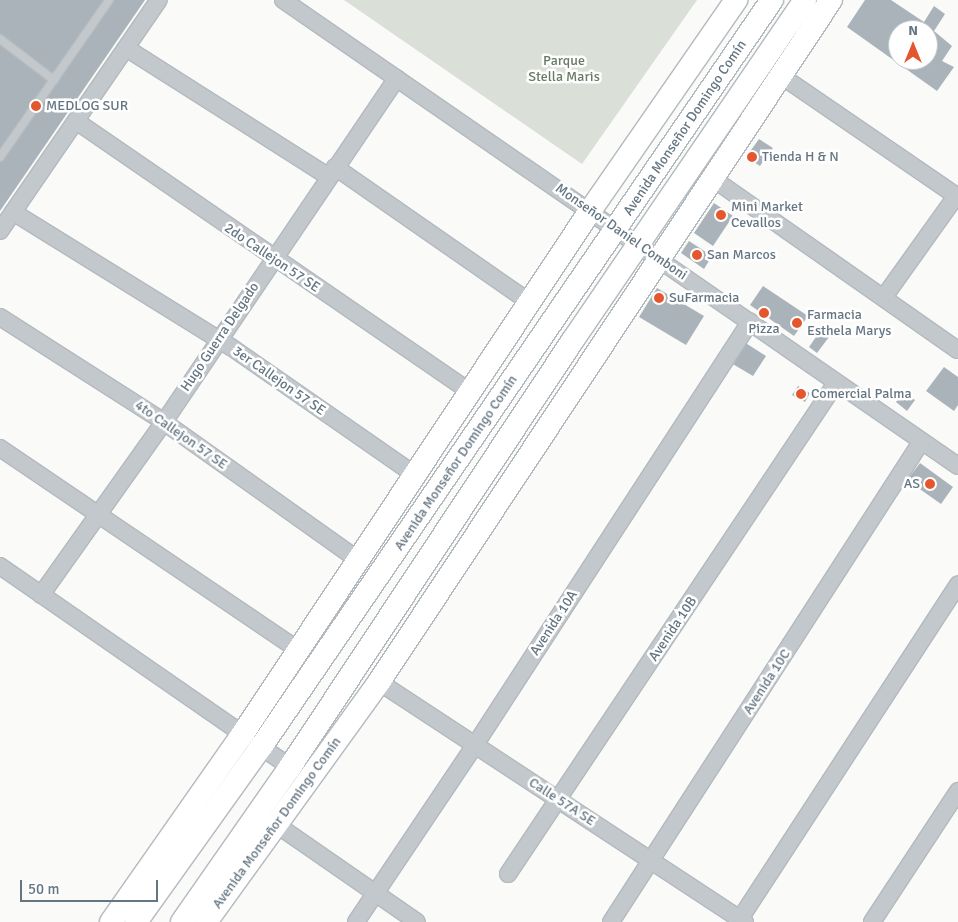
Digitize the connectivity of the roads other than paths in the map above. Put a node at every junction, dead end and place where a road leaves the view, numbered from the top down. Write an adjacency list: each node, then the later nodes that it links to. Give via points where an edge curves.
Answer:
1 (110, 0): 12 (lane)
2 (159, 0): 9 (street)
3 (283, 0): 11 (street, Monseñor Daniel Comboni)
4 (736, 0): 19 (main road, Avenida Monseñor Domingo Comín)
5 (772, 0): 21 (main road, Avenida Monseñor Domingo Comín)
6 (805, 0): 23 (main road, Avenida Monseñor Domingo Comín)
7 (831, 0): 10 (main road, Avenida Monseñor Domingo Comín)
8 (0, 39): 12 (lane)
9 (126, 48): 13 (street); 16 (street)
10 (780, 75): 17 (main road, Avenida Monseñor Domingo Comín); 18 (street)
11 (397, 78): 16 (street, Hugo Guerra Delgado); 19 (street, Monseñor Daniel Comboni)
12 (54, 80): 14 (lane)
13 (76, 121): 20 (street); 25 (street, 2do Callejon 57 SE)
14 (3, 144): 15 (lane)
15 (0, 157)
16 (332, 172): 25 (street, Hugo Guerra Delgado); 27 (street)
17 (712, 178): 24 (main road, Avenida Monseñor Domingo Comín); 26 (street)
18 (957, 197): 26 (street)
19 (590, 211): 21 (street, Monseñor Daniel Comboni); 27 (main road, Avenida Monseñor Domingo Comín)
20 (13, 212): 22 (street); 30 (street, 3er Callejon 57 SE)
21 (617, 229): 23 (street, Monseñor Daniel Comboni); 48 (main road, Avenida Monseñor Domingo Comín)
22 (0, 232)
23 (638, 244): 24 (street, Monseñor Daniel Comboni); 49 (main road, Avenida Monseñor Domingo Comín)
24 (659, 258): 29 (street, Monseñor Daniel Comboni); 45 (main road, Avenida Monseñor Domingo Comín)
25 (272, 259): 30 (street, Hugo Guerra Delgado); 33 (street, 2do Callejon 57 SE)
26 (884, 297): 31 (street)
27 (529, 302): 33 (main road, Avenida Monseñor Domingo Comín)
28 (0, 317): 34 (street, 4to Callejon 57 SE)
29 (750, 322): 32 (street, Monseñor Daniel Comboni); 47 (street, Avenida 10A)
30 (219, 340): 34 (street, Hugo Guerra Delgado); 38 (street, 3er Callejon 57 SE)
31 (958, 350)
32 (836, 383): 35 (street, Monseñor Daniel Comboni); 51 (street, Avenida 10B)
33 (470, 392): 38 (main road, Avenida Monseñor Domingo Comín)
34 (164, 422): 39 (street, Hugo Guerra Delgado); 40 (street, 4to Callejon 57 SE)
35 (921, 442): 37 (street, Monseñor Daniel Comboni); 53 (street, Avenida 10C)
36 (0, 448): 39 (street)
37 (958, 466)
38 (414, 475): 40 (main road, Avenida Monseñor Domingo Comín)
39 (96, 515): 43 (street, Hugo Guerra Delgado); 44 (street)
40 (358, 560): 44 (main road, Avenida Monseñor Domingo Comín)
41 (0, 566): 43 (street)
42 (958, 584): 56 (street)
43 (41, 595): 46 (street)
44 (298, 650): 46 (main road, Avenida Monseñor Domingo Comín)
45 (380, 682): 47 (street, Calle 57A SE); 49 (main road, Avenida Monseñor Domingo Comín)
46 (242, 734): 48 (street); 57 (main road, Avenida Monseñor Domingo Comín)
47 (475, 745): 51 (street, Calle 57A SE); 55 (street, Avenida 10A)
48 (261, 747): 49 (street); 58 (main road, Avenida Monseñor Domingo Comín)
49 (300, 773): 52 (main road, Avenida Monseñor Domingo Comín); 59 (main road, Avenida Monseñor Domingo Comín)
50 (958, 791): 64 (street)
51 (559, 800): 53 (street, Calle 57A SE); 54 (street, Avenida 10B)
52 (277, 825): 55 (street); 60 (main road, Avenida Monseñor Domingo Comín)
53 (652, 861): 56 (street, Calle 57A SE); 63 (street, Avenida 10C)
54 (508, 874)
55 (375, 893): 61 (street, Avenida 10A); 62 (street)
56 (741, 921)
57 (111, 922)
58 (136, 922)
59 (182, 922)
60 (206, 922)
61 (356, 922)
62 (417, 922)
63 (612, 922)
64 (872, 922)

